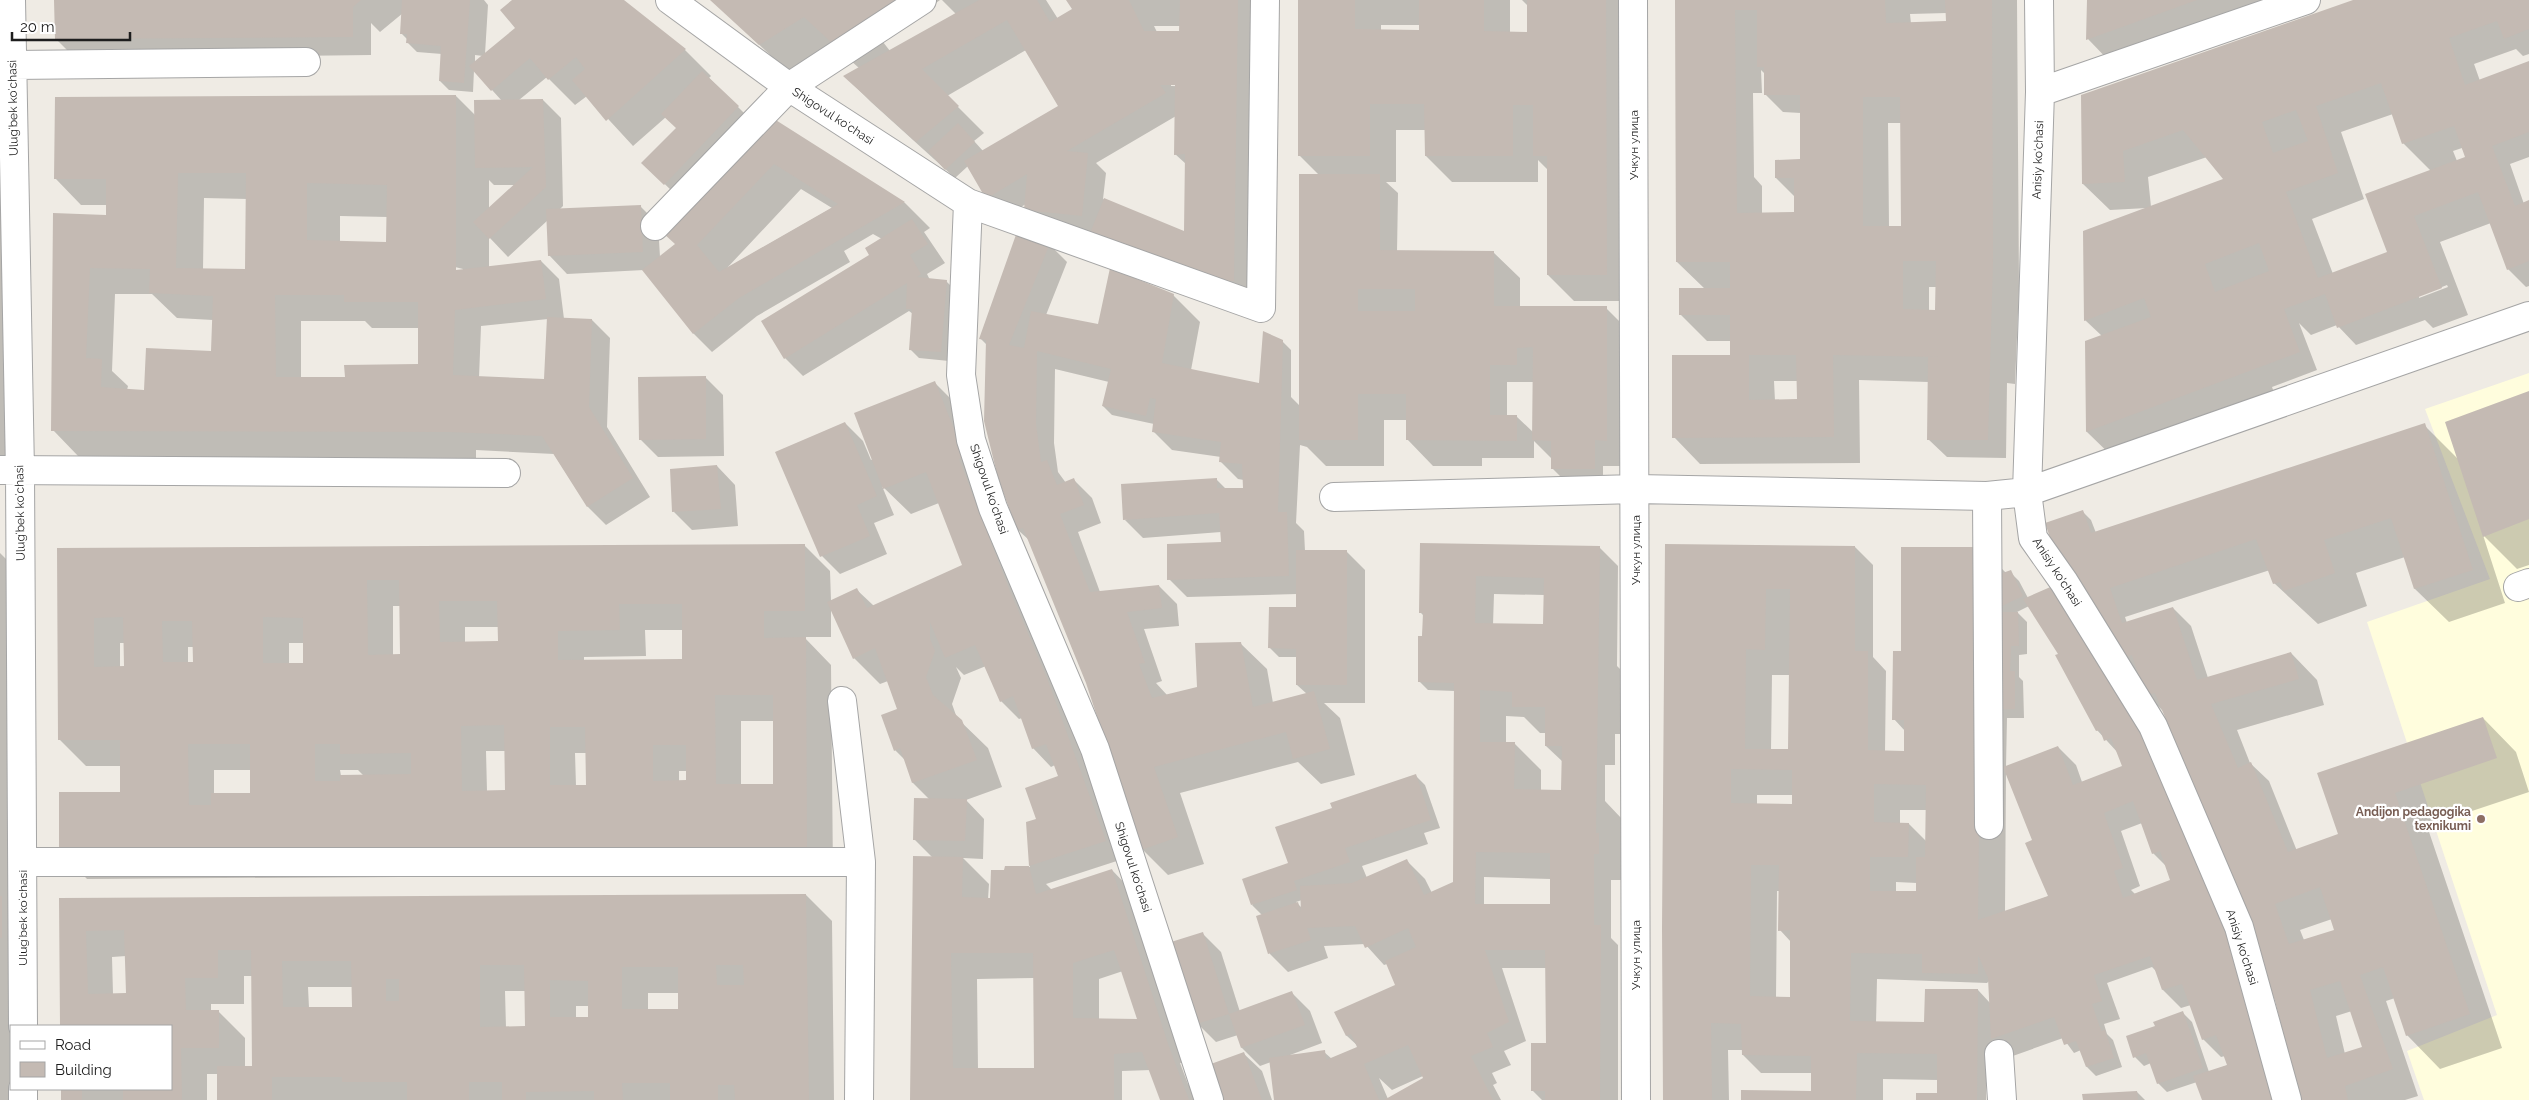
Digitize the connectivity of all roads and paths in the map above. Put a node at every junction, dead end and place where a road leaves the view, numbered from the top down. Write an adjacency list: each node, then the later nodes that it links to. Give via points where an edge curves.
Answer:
1 (11, 0): 9 (street, Ulugʻbek koʻchasi)
2 (670, 0): 10 (street, Shigovul koʻchasi)
3 (922, 0): 10 (street)
4 (1265, 0): 12 (street, via 1261,308)
5 (1633, 0): 17 (street, Учкун улица)
6 (2039, 0): 11 (street, Anisiy ko'chasi)
7 (2306, 0): 11 (street)
8 (306, 62): 9 (street)
9 (12, 65): 15 (street, Ulugʻbek koʻchasi)
10 (789, 87): 12 (street, Shigovul koʻchasi); 13 (street)
11 (2040, 92): 18 (street, Anisiy ko'chasi)
12 (968, 203): 28 (street, Shigovul koʻchasi, via 962,375 971,440 993,508 1095,749)
13 (654, 226)
14 (2529, 316): 18 (street)
15 (10, 471): 16 (street); 23 (street, Ulugʻbek koʻchasi)
16 (506, 473)
17 (1636, 490): 19 (street); 20 (street); 29 (street, Учкун улица)
18 (2027, 492): 19 (street); 31 (street, Anisiy ko'chasi, via 2033,538 2153,726 2239,927)
19 (1987, 496): 22 (street)
20 (1334, 497)
21 (842, 701): 24 (street)
22 (1989, 825)
23 (23, 862): 24 (street); 25 (street, Ulugʻbek koʻchasi)
24 (861, 862): 27 (street)
25 (23, 1025)
26 (1999, 1054): 30 (street)
27 (859, 1100)
28 (1208, 1100)
29 (1636, 1100)
30 (2002, 1100)
31 (2287, 1100)

